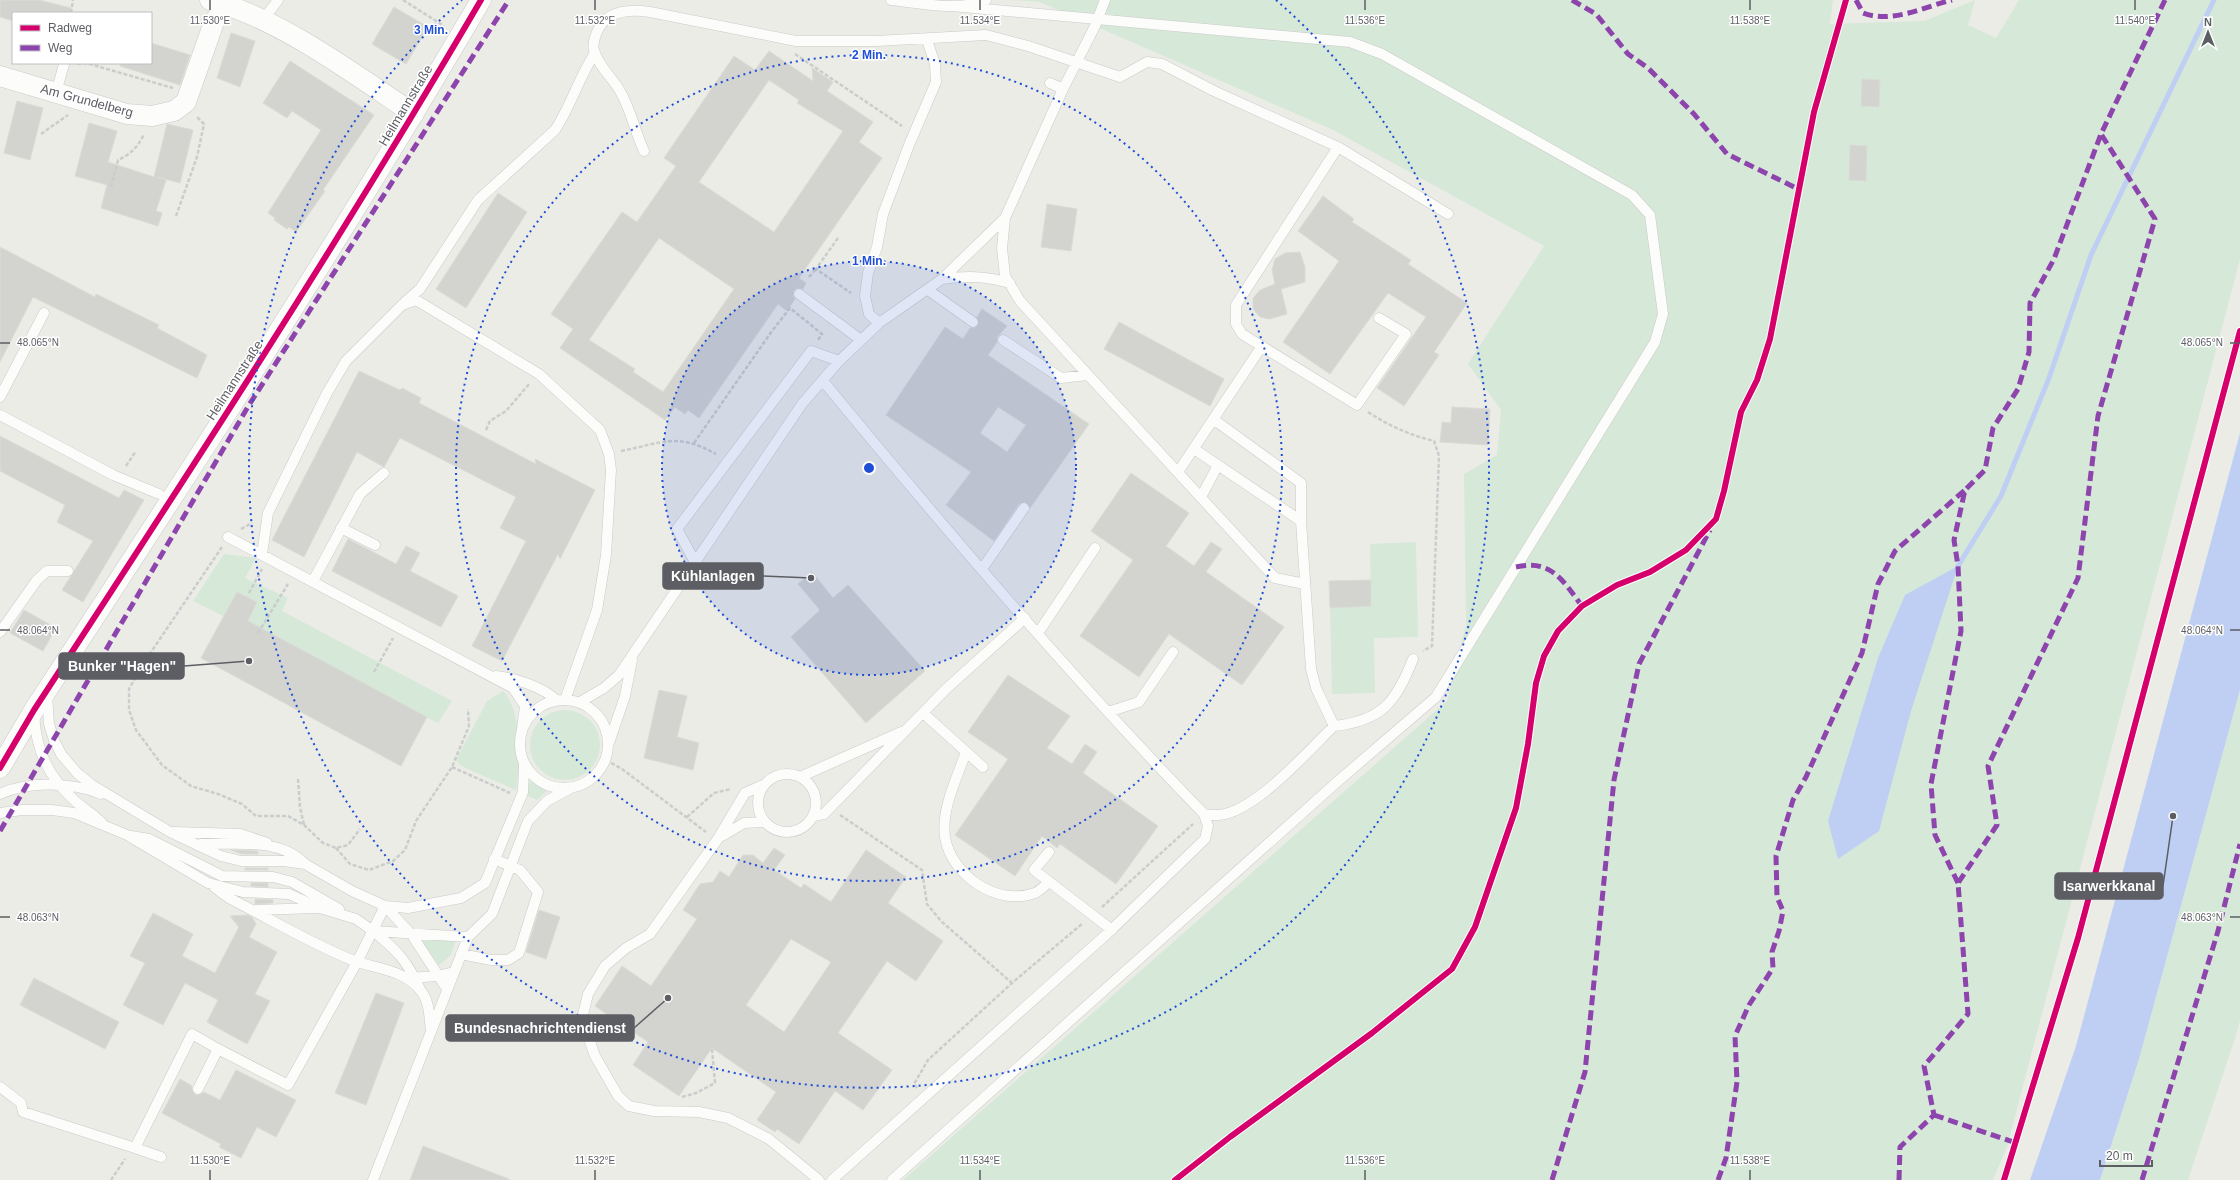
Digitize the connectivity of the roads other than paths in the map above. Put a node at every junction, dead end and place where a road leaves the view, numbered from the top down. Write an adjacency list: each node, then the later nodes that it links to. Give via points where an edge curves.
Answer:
1 (278, 0): 9 (lane)
2 (481, 0): 18 (street, Heilmannstraße)
3 (891, 0): 7 (lane)
4 (986, 0): 7 (lane)
5 (1105, 0): 8 (lane)
6 (218, 2): 9 (street); 17 (street, Am Grundelberg, via 214,22 188,97 174,111 152,116 127,114)
7 (952, 6): 8 (lane)
8 (1098, 18): 12 (lane); 127 (lane, via 1350,42 1382,54 1632,195 1650,215 1663,314 1655,342 1436,697 1337,782)
9 (263, 20): 18 (street, via 292,35)
10 (927, 40): 11 (lane, via 796,41 634,10 608,17 598,28 594,39); 12 (lane, via 986,35); 31 (lane, via 935,64 936,82 883,214 877,247 868,273 866,301 869,314)
11 (595, 53): 20 (lane, via 620,91); 27 (lane, via 556,130 478,200 420,289)
12 (1076, 63): 16 (lane); 19 (lane, via 1120,77 1147,62 1162,64 1214,91)
13 (64, 64): 17 (lane)
14 (0, 76): 17 (street, Am Grundelberg)
15 (1050, 83): 16 (lane)
16 (1063, 89): 22 (lane)
17 (56, 93)
18 (414, 114): 66 (street, Heilmannstraße, via 309,283)
19 (1338, 147): 21 (lane); 34 (lane, via 1236,305 1236,324 1242,334)
20 (644, 152)
21 (1448, 214)
22 (1005, 218): 23 (lane); 24 (lane, via 1002,248 1006,276)
23 (942, 279): 24 (lane, via 970,275); 25 (lane)
24 (1010, 283): 36 (lane, via 1020,301)
25 (928, 290): 30 (lane); 31 (lane)
26 (799, 294): 32 (lane)
27 (402, 305): 53 (lane, via 346,361 327,393 268,513); 67 (lane, via 416,300 538,374 600,430 609,454 610,470 606,555 597,610)
28 (44, 314): 38 (lane)
29 (1379, 318): 34 (lane, via 1406,334 1357,405)
30 (973, 322)
31 (879, 323): 32 (lane)
32 (861, 340): 35 (lane)
33 (1003, 340): 36 (lane, via 1062,378)
34 (1262, 346): 40 (lane)
35 (839, 361): 37 (lane); 54 (lane, via 811,350 677,529)
36 (1088, 375): 43 (lane)
37 (823, 381): 54 (lane, via 802,404); 55 (lane, via 935,517)
38 (0, 397)
39 (0, 415): 45 (lane, via 119,477)
40 (1213, 420): 41 (lane); 48 (lane, via 1301,483)
41 (1194, 448): 42 (lane); 43 (lane)
42 (1218, 465): 46 (lane); 48 (lane)
43 (1178, 472): 46 (lane)
44 (384, 474): 49 (lane, via 360,494)
45 (159, 494)
46 (1201, 497): 58 (lane, via 1275,578)
47 (1024, 508): 55 (lane)
48 (1301, 521): 58 (lane)
49 (341, 528): 51 (lane); 57 (lane)
50 (228, 537): 53 (lane)
51 (375, 545)
52 (1095, 548): 61 (lane)
53 (265, 556): 57 (lane)
54 (695, 562): 63 (lane)
55 (982, 569): 59 (lane)
56 (68, 571): 60 (lane, via 47,571 37,580)
57 (313, 581): 65 (lane)
58 (1305, 584): 72 (lane, via 1311,668 1316,688)
59 (1024, 618): 61 (lane); 71 (lane)
60 (0, 632)
61 (1038, 633): 70 (lane)
62 (1173, 652): 70 (lane, via 1138,702)
63 (632, 655): 68 (lane, via 619,675 604,688); 75 (lane, via 625,696)
64 (1413, 659): 72 (lane, via 1393,698 1378,714 1356,723)
65 (492, 676): 67 (lane, via 508,677); 73 (lane, via 512,688 525,706)
66 (49, 687): 69 (street, Heilmannstraße); 85 (lane, via 49,724 61,754 77,773)
67 (561, 700): 68 (lane); 73 (lane, via 545,704 535,710)
68 (580, 702): 75 (lane, via 592,709 601,719)
69 (34, 710): 79 (street, Heilmannstraße); 81 (lane, via 37,745 46,765)
70 (1108, 712): 87 (lane)
71 (923, 713): 74 (lane); 76 (lane)
72 (1334, 726): 87 (lane, via 1270,789 1247,804 1220,815)
73 (522, 729): 77 (lane, via 520,748)
74 (906, 730): 80 (lane); 88 (lane, via 824,814)
75 (609, 745): 83 (lane, via 606,760 593,779)
76 (966, 752): 78 (lane); 100 (lane, via 945,818 945,838 951,854 965,874 986,890 1004,896 1035,893)
77 (524, 765): 83 (lane, via 544,784 557,788); 97 (lane, via 523,792)
78 (983, 767)
79 (0, 768)
80 (800, 777): 82 (lane, via 784,774 776,776); 88 (lane, via 812,787 815,794)
81 (61, 786): 84 (lane, via 28,786); 85 (lane, via 98,793); 90 (lane)
82 (763, 786): 89 (lane, via 758,800 760,815); 93 (lane, via 745,793)
83 (571, 788): 99 (lane, via 547,801 528,821)
84 (0, 794)
85 (122, 803): 91 (lane)
86 (0, 813): 90 (lane, via 52,810 74,813)
87 (1204, 814): 107 (lane, via 1208,826 1205,839)
88 (813, 816): 89 (lane, via 802,828 790,832 778,831)
89 (765, 822): 93 (lane, via 744,823)
90 (106, 827): 92 (lane)
91 (170, 832): 94 (lane); 95 (lane, via 240,834)
92 (127, 835): 101 (lane); 105 (lane, via 149,839 222,876 273,877 292,882)
93 (717, 840): 125 (lane, via 650,934 626,948 605,966 588,994 582,1019 595,1056 618,1096 629,1106 654,1111 699,1112 728,1118 769,1139)
94 (196, 844): 95 (lane); 98 (lane, via 221,856 241,861 284,861)
95 (272, 846): 98 (lane, via 297,855)
96 (1049, 852): 100 (lane, via 1034,870)
97 (494, 859): 99 (lane); 102 (lane, via 485,883 461,898 408,908)
98 (305, 864): 102 (lane, via 352,891)
99 (510, 866): 109 (lane, via 492,914); 110 (lane, via 520,870 538,892 519,953 508,960 491,960)
100 (1049, 882): 107 (lane)
101 (208, 883): 103 (lane, via 243,892 289,894); 104 (lane)
102 (385, 906): 106 (lane); 108 (lane)
103 (320, 908): 104 (lane); 105 (lane)
104 (254, 910): 111 (lane)
105 (356, 919): 106 (lane)
106 (373, 930): 108 (lane); 111 (lane); 115 (lane, via 409,965)
107 (1112, 930): 126 (lane)
108 (412, 934): 109 (lane); 113 (lane)
109 (468, 937): 110 (lane)
110 (461, 954): 112 (lane)
111 (357, 962): 114 (lane); 119 (lane, via 288,1085)
112 (454, 972): 113 (lane); 116 (lane)
113 (437, 976): 115 (lane); 116 (lane)
114 (404, 977): 115 (lane); 117 (lane)
115 (415, 978): 117 (lane)
116 (447, 989): 118 (lane)
117 (420, 990): 118 (lane, via 428,1003)
118 (431, 1031): 124 (lane)
119 (218, 1049): 121 (lane); 122 (lane, via 192,1034)
120 (0, 1087): 122 (lane, via 21,1103 23,1112)
121 (198, 1088)
122 (135, 1148): 123 (lane)
123 (161, 1157)
124 (373, 1180)
125 (819, 1180)
126 (832, 1180)
127 (892, 1180)

